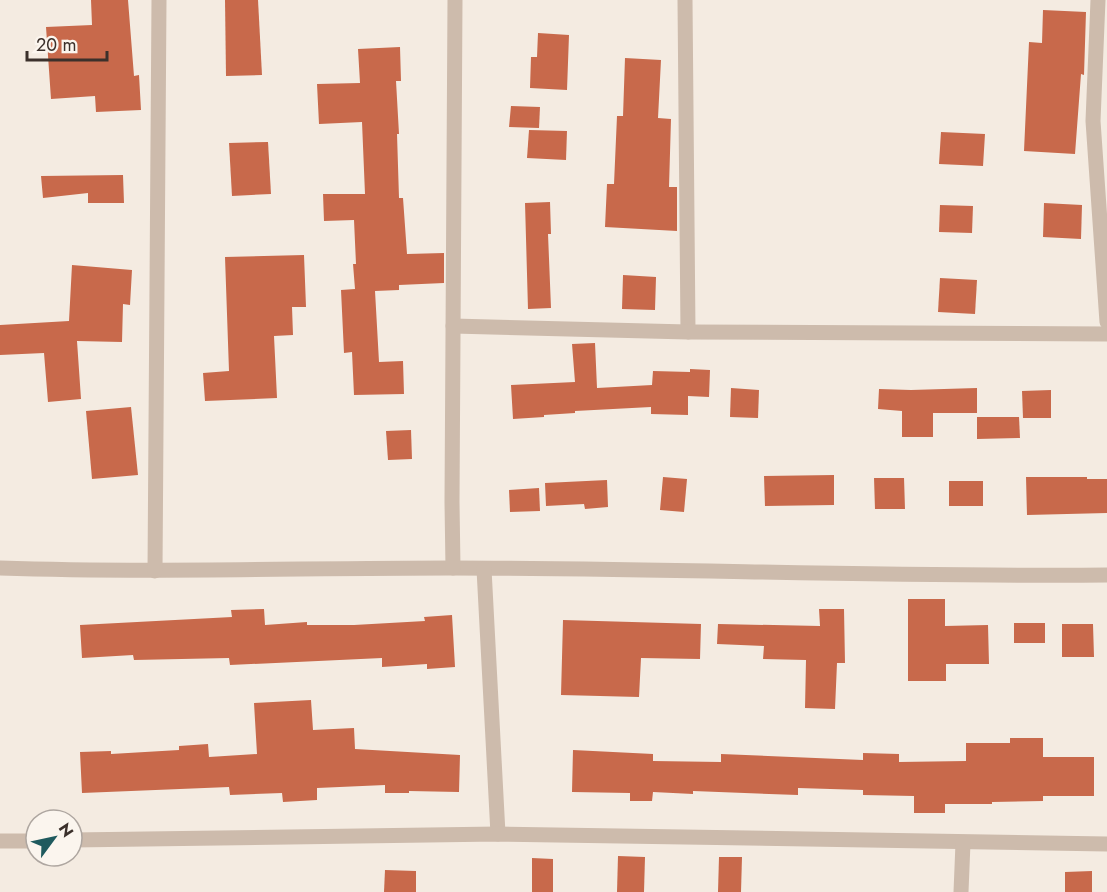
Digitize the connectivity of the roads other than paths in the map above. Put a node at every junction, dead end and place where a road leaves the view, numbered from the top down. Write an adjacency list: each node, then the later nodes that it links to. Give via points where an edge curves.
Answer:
1 (159, 0): 12 (street)
2 (455, 0): 6 (street)
3 (685, 0): 7 (street)
4 (1098, 0): 5 (street, via 1093,121)
5 (1107, 322)
6 (453, 326): 7 (street); 10 (street)
7 (688, 332): 8 (street)
8 (1107, 334)
9 (0, 568): 12 (street)
10 (453, 568): 11 (street); 12 (street)
11 (484, 569): 13 (street); 14 (street)
12 (155, 571)
13 (1107, 575)
14 (498, 834): 15 (street); 18 (street)
15 (84, 840)
16 (0, 841): 17 (street)
17 (24, 841)
18 (963, 843): 19 (street); 20 (street)
19 (1107, 844)
20 (961, 892)

